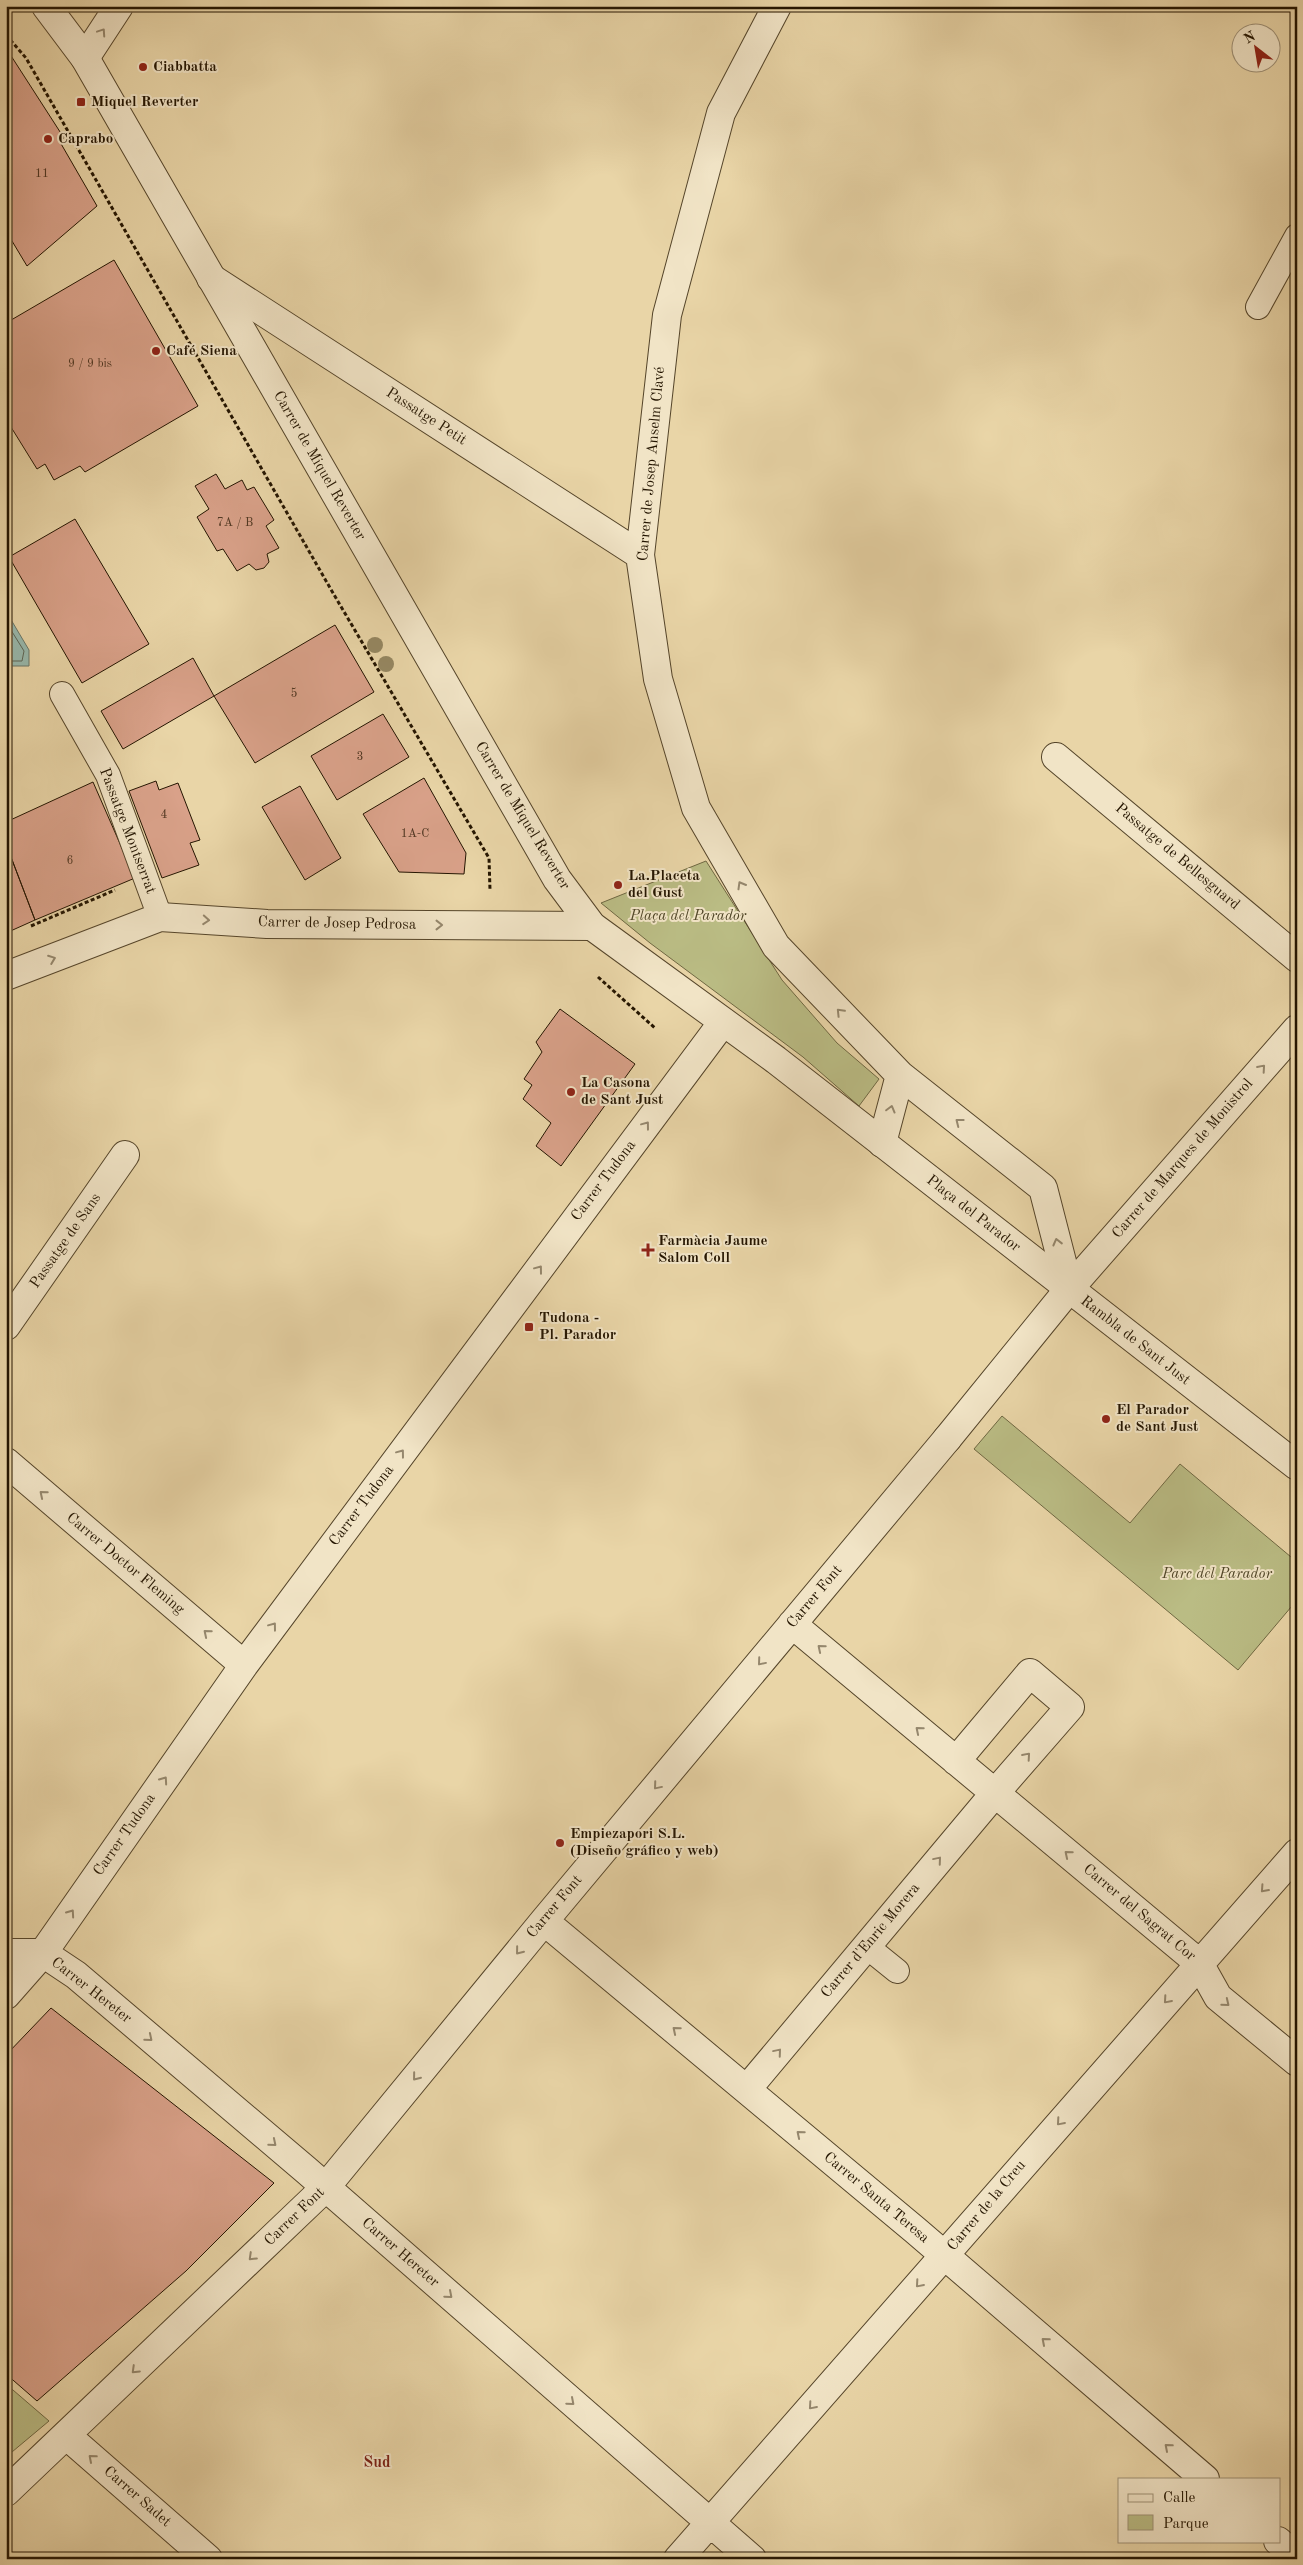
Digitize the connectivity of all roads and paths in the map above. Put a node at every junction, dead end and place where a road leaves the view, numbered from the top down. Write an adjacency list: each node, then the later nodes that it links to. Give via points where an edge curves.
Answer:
1 (46, 6): 5 (street, Carrer de Miquel Reverter)
2 (119, 6): 5 (street, one-way to 2)
3 (778, 6): 9 (street, Carrer de Josep Anselm Clavé, via 721,113 667,315)
4 (6, 35): 13 (path, via 26,58 489,858)
5 (85, 58): 7 (street, Carrer de Miquel Reverter)
6 (1297, 236): 8 (lane)
7 (211, 278): 9 (street, Passatge Petit); 15 (street, Carrer de Miquel Reverter, via 557,879)
8 (1258, 307)
9 (640, 555): 21 (street, Carrer de Josep Anselm Clavé, one-way to 9, via 776,946 696,808 658,679)
10 (62, 694): 12 (lane, Passatge Montserrat, via 108,775)
11 (1056, 757): 17 (street, Passatge de Bellesguard)
12 (150, 887): 14 (lane, Passatge Montserrat); 16 (path, via 118,888)
13 (490, 896)
14 (160, 917): 15 (street, Carrer de Josep Pedrosa, one-way to 15, via 267,924); 18 (street, Carrer de Josep Pedrosa, one-way to 14)
15 (592, 926): 19 (street, Plaça del Parador)
16 (24, 929)
17 (1297, 958)
18 (6, 976)
19 (723, 1022): 22 (street, Plaça del Parador); 29 (street, Carrer Tudona, one-way to 19)
20 (1297, 1029): 24 (street, Carrer de Marques de Monistrol, one-way to 20)
21 (900, 1075): 22 (street, one-way to 21); 24 (street, Carrer de Josep Anselm Clavé, one-way to 21, via 1043,1188)
22 (882, 1143): 24 (street, Plaça del Parador)
23 (125, 1155): 25 (street, Passatge de Sans)
24 (1069, 1289): 27 (street, Rambla de Sant Just); 28 (street, Carrer Font)
25 (6, 1326)
26 (6, 1462): 29 (street, Carrer Doctor Fleming, one-way to 26)
27 (1297, 1466)
28 (792, 1624): 30 (street, Carrer del Sagrat Cor, one-way to 28); 33 (street, Carrer Font, one-way to 33)
29 (244, 1665): 36 (street, Carrer Tudona, one-way to 29)
30 (956, 1761): 31 (street, Carrer del Sagrat Cor); 31 (street, one-way to 30, via 1070,1707 1030,1673)
31 (995, 1792): 34 (street, Carrer d'Enric Morera, one-way to 31); 37 (street, Carrer del Sagrat Cor, one-way to 31)
32 (1297, 1853): 37 (street, Carrer de la Creu, one-way to 37)
33 (544, 1921): 41 (street, Carrer Santa Teresa, one-way to 33); 42 (street, Carrer Font, one-way to 42)
34 (866, 1946): 38 (lane); 41 (street, Carrer d'Enric Morera, one-way to 34)
35 (6, 1952): 36 (street)
36 (43, 1953): 39 (street, Carrer Tudona); 42 (street, Carrer Hereter, one-way to 42, via 76,1975)
37 (1200, 1963): 40 (street, Carrer del Sagrat Cor, one-way to 40, via 1218,1997); 43 (street, Carrer de la Creu, one-way to 43)
38 (897, 1971)
39 (6, 1995)
40 (1297, 2062)
41 (746, 2089): 43 (street, Carrer Santa Teresa, one-way to 41)
42 (326, 2188): 44 (street, Carrer Font, one-way to 44); 47 (street, Carrer Hereter, one-way to 47)
43 (945, 2256): 45 (street, Carrer Santa Teresa, one-way to 43); 47 (street, Carrer de la Creu, one-way to 47)
44 (66, 2435): 46 (street, Carrer Font); 50 (street, Carrer Sadet, one-way to 44)
45 (1204, 2478)
46 (6, 2492)
47 (710, 2523): 51 (street, Carrer de la Creu); 52 (street, Carrer Hereter)
48 (1279, 2542): 49 (street)
49 (1297, 2558)
50 (208, 2559)
51 (678, 2559)
52 (752, 2559)

